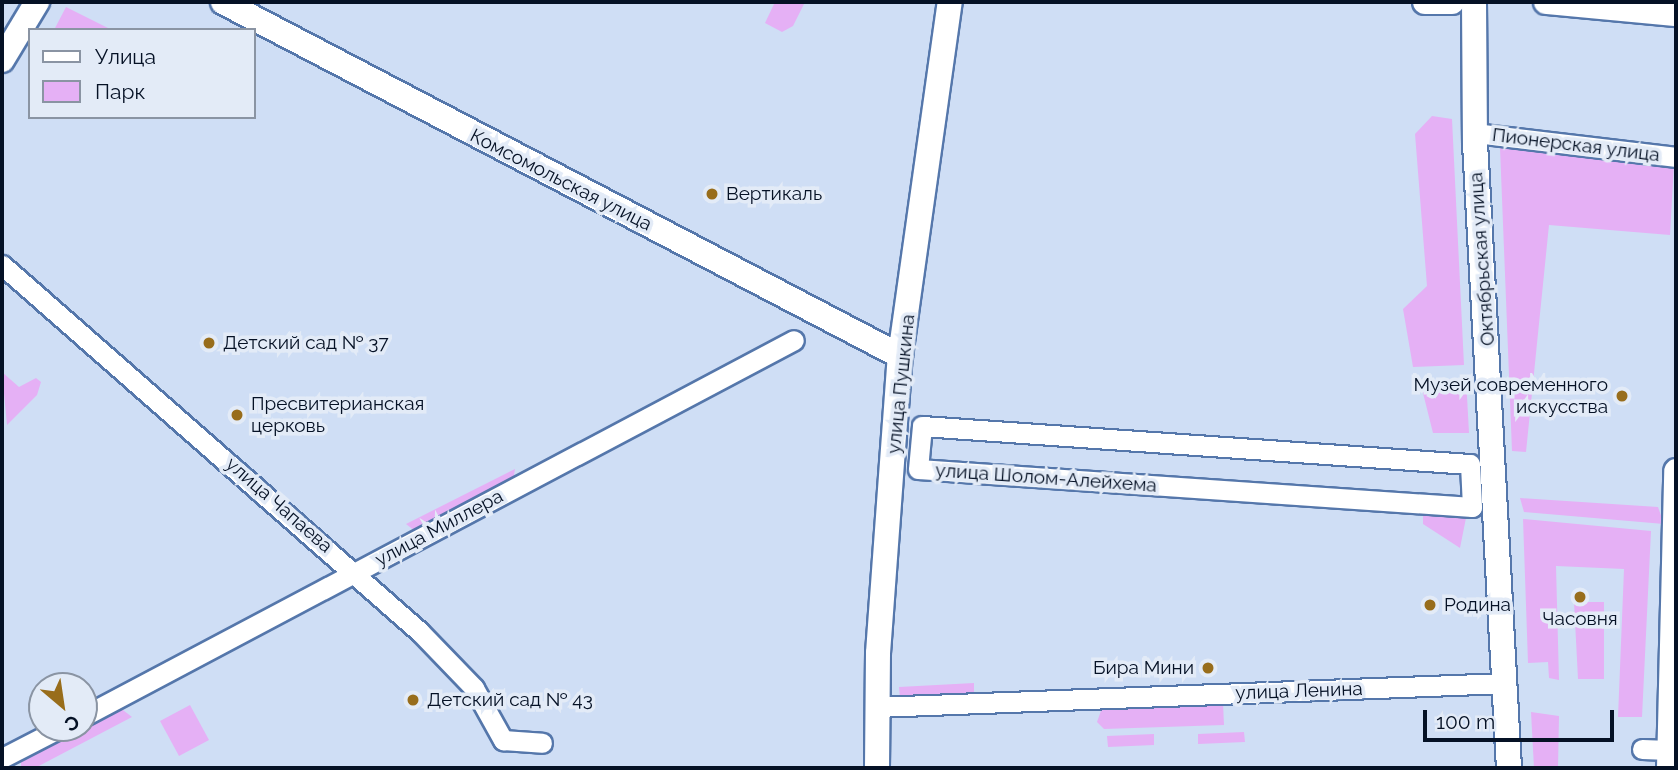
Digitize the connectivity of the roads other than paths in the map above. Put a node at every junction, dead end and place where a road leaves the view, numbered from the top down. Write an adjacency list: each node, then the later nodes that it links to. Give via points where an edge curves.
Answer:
1 (37, 2): 9 (main road)
2 (223, 2): 14 (main road, Комсомольская улица)
3 (950, 2): 14 (main road, улица Пушкина)
4 (1426, 2): 5 (main road)
5 (1452, 2)
6 (1474, 2): 10 (main road, Октябрьская улица)
7 (1546, 2): 8 (main road)
8 (1676, 14)
9 (2, 60)
10 (1475, 133): 11 (street, Пионерская улица); 19 (main road, Октябрьская улица)
11 (1676, 157)
12 (2, 265): 18 (street, улица Чапаева)
13 (794, 340): 18 (street, улица Миллера)
14 (900, 355): 20 (main road, улица Пушкина)
15 (1470, 464): 15 (street, улица Шолом-Алейхема, via 1472,508 918,469 922,426)
16 (1676, 471): 17 (main road)
17 (1675, 499): 25 (main road)
18 (358, 573): 21 (street, улица Миллера); 23 (street, улица Чапаева, via 474,688 503,740)
19 (1506, 683): 20 (street, улица Ленина); 28 (main road, Октябрьская улица)
20 (876, 707): 27 (main road, улица Пушкина)
21 (98, 709)
22 (33, 742): 26 (street)
23 (542, 743)
24 (1642, 749): 25 (street)
25 (1671, 756)
26 (2, 758)
27 (877, 768)
28 (1509, 768)

